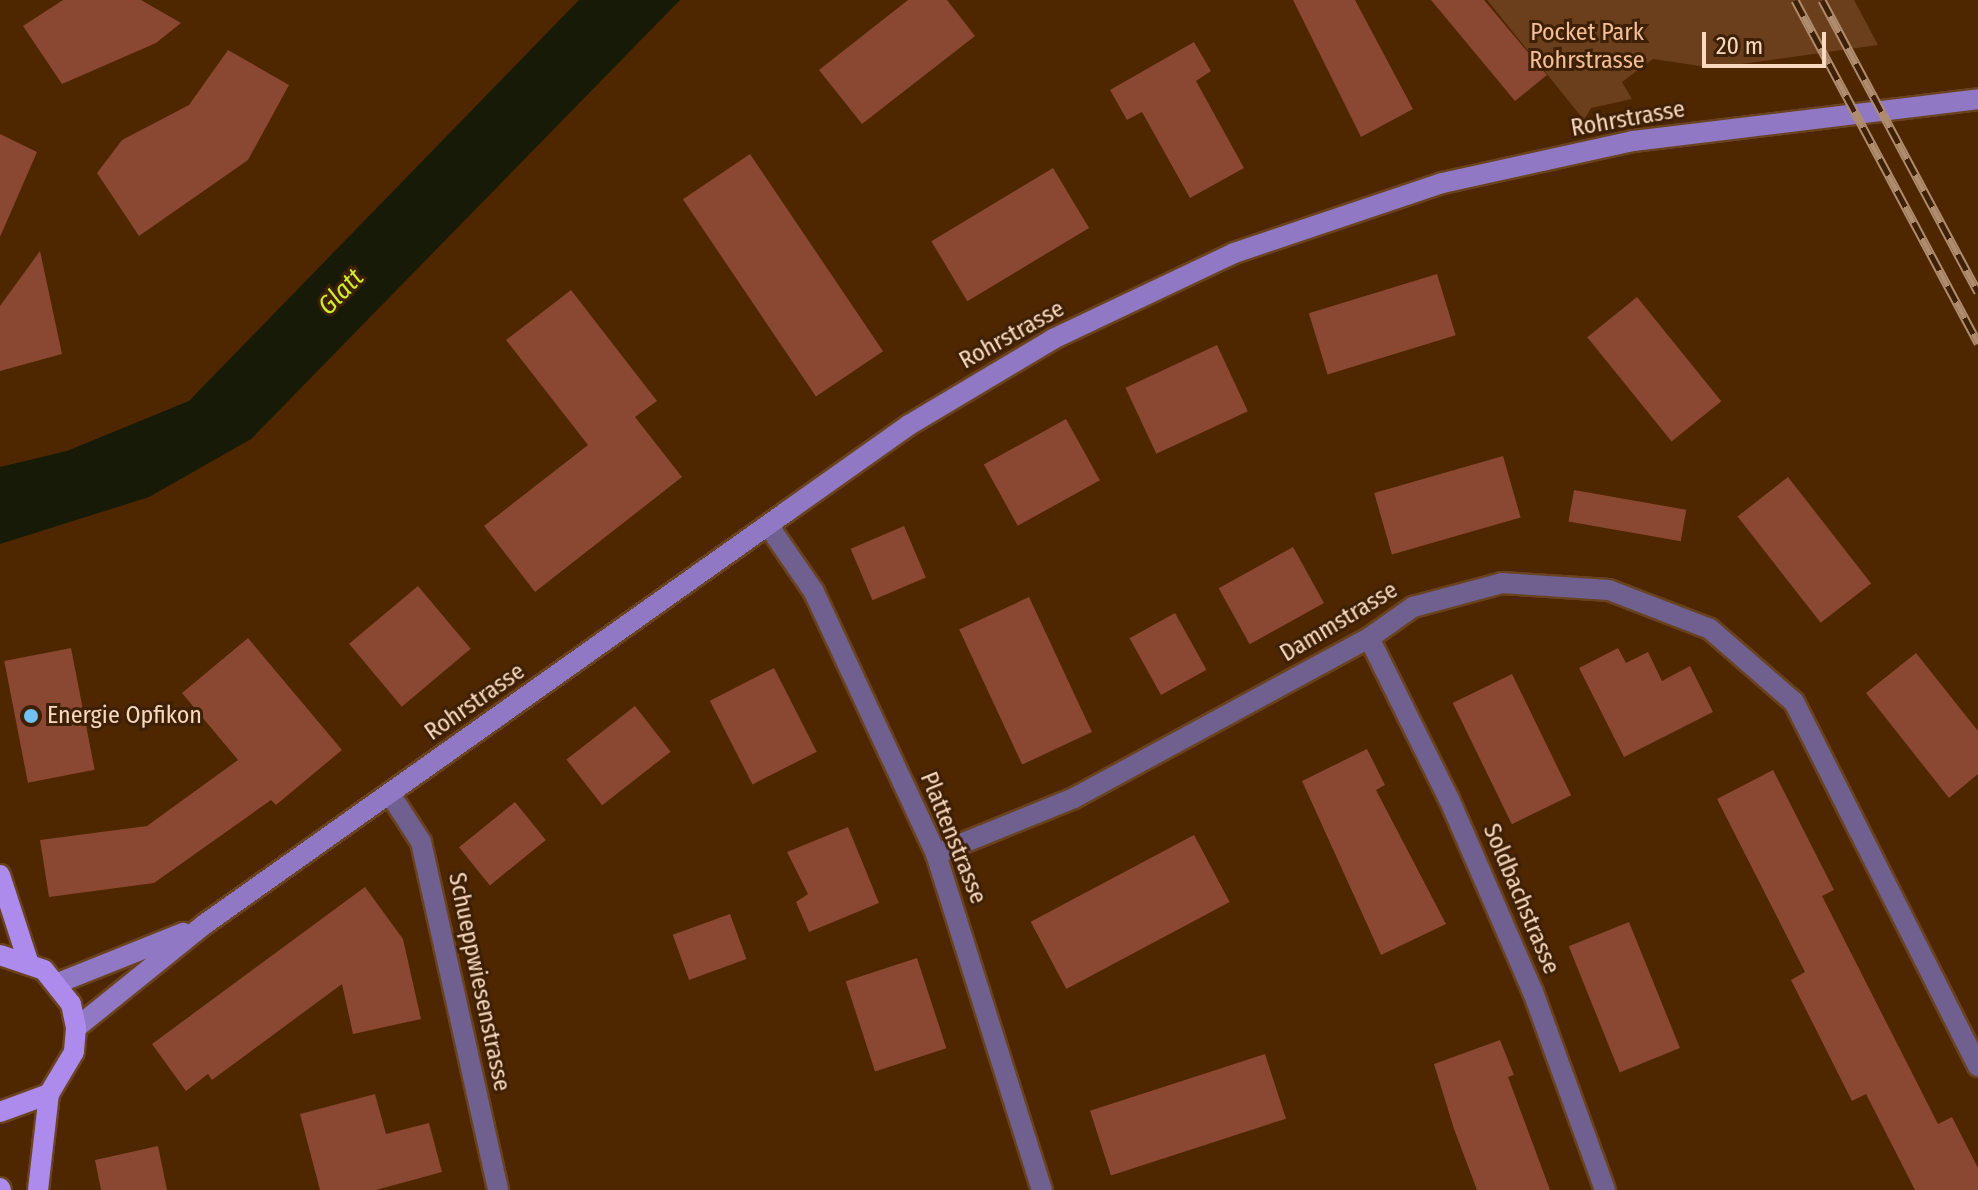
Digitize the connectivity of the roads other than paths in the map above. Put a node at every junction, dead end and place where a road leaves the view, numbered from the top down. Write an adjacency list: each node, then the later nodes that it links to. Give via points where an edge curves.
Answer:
1 (1978, 99): 2 (main road, Rohrstrasse, via 1633,141 1442,183 1234,253 1053,339 909,425)
2 (768, 525): 4 (main road, Rohrstrasse); 5 (street, Plattenstrasse, via 814,592)
3 (1369, 638): 5 (street, Dammstrasse, via 1074,798); 12 (street, Dammstrasse, via 1413,607 1461,591 1537,581 1641,598 1710,629 1794,702); 18 (street, Soldbachstrasse, via 1449,799 1533,992)
4 (390, 794): 7 (main road, Rohrstrasse); 16 (street, Schueppwiesenstrasse, via 421,842)
5 (936, 854): 17 (street, Plattenstrasse)
6 (0, 875): 9 (main road)
7 (205, 924): 10 (main road, Rohrstrasse); 11 (main road, Rohrstrasse)
8 (0, 955): 9 (main road)
9 (28, 961): 10 (main road)
10 (58, 983): 11 (main road)
11 (76, 1028): 13 (main road, via 74,1052)
12 (1978, 1066)
13 (49, 1094): 14 (main road); 15 (main road)
14 (0, 1112)
15 (38, 1190)
16 (498, 1190)
17 (1042, 1190)
18 (1605, 1190)

